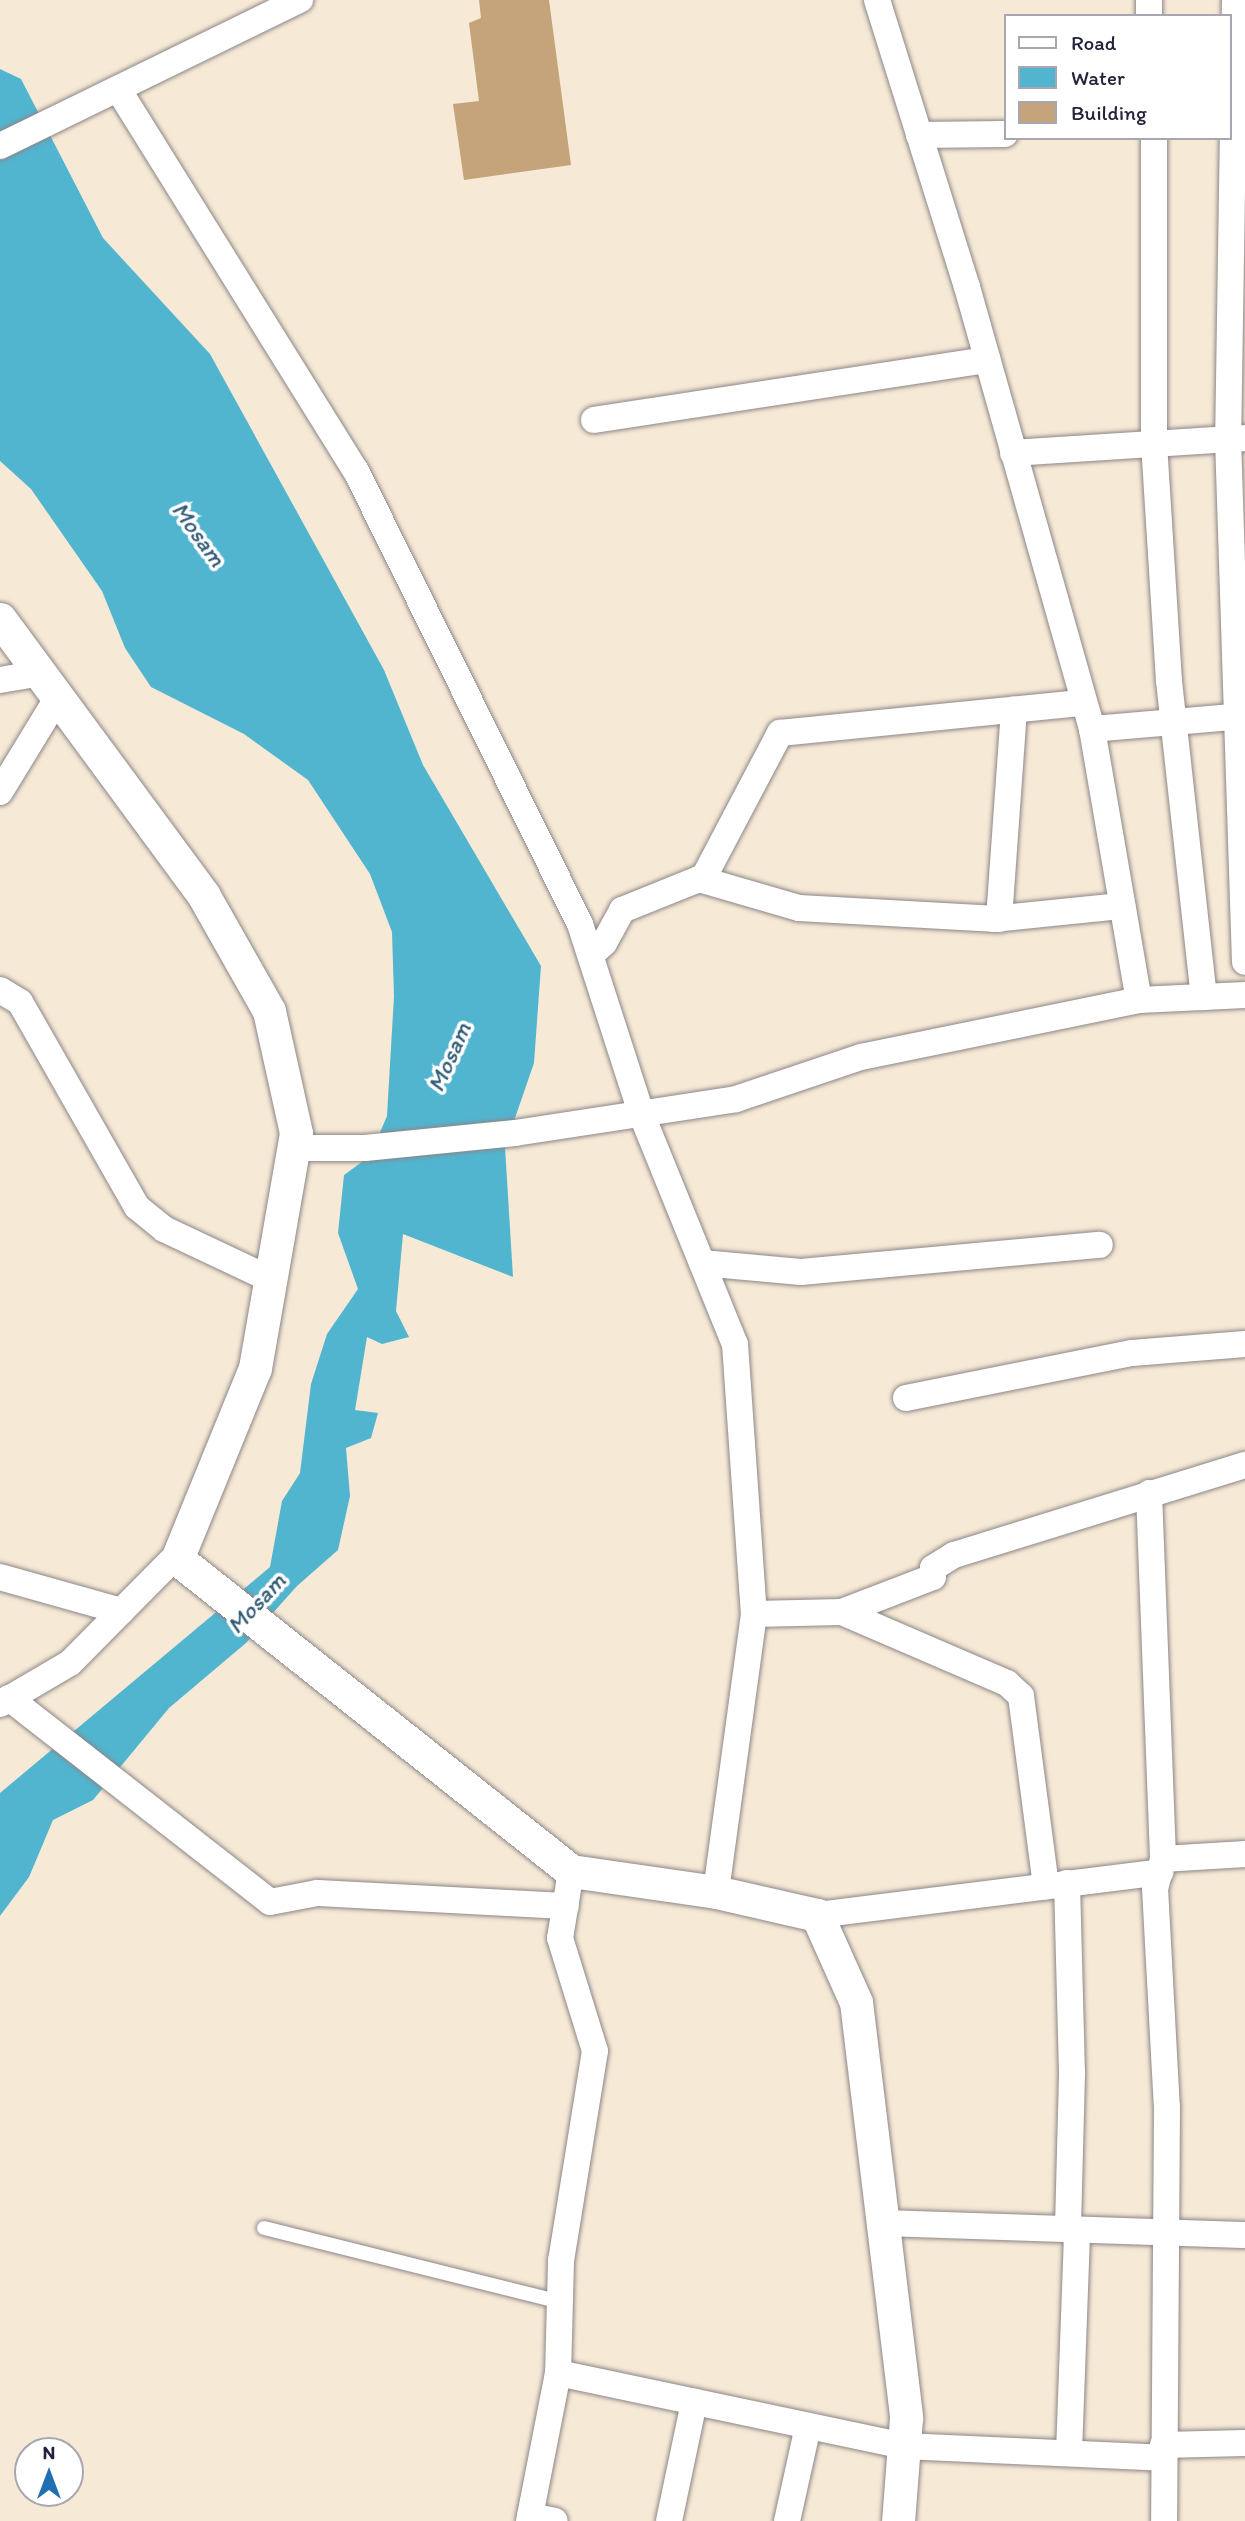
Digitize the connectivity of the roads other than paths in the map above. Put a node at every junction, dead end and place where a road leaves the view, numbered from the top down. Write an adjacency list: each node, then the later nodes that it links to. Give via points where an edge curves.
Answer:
1 (300, 0): 4 (street)
2 (877, 0): 7 (street)
3 (1235, 0): 5 (street)
4 (107, 94): 9 (street); 27 (street, via 356,471 574,911)
5 (1236, 132): 12 (street)
6 (1004, 134): 7 (street)
7 (919, 135): 10 (street)
8 (1154, 140): 13 (street)
9 (0, 146)
10 (987, 360): 11 (street); 14 (street)
11 (594, 420)
12 (1237, 439): 13 (street); 20 (street)
13 (1154, 443): 14 (street); 21 (street)
14 (1013, 453): 18 (street)
15 (0, 619): 17 (street)
16 (0, 680): 17 (street)
17 (50, 685): 23 (street); 34 (street, via 204,896 269,1011 296,1133)
18 (1083, 703): 19 (street); 22 (street)
19 (1014, 710): 24 (street, via 779,733); 26 (street)
20 (1241, 717): 21 (street); 28 (street)
21 (1173, 720): 22 (street); 31 (street)
22 (1092, 729): 25 (street)
23 (0, 792)
24 (699, 879): 26 (street, via 799,908); 27 (street, via 622,910 604,943)
25 (1122, 906): 26 (street); 32 (street)
26 (999, 919)
27 (591, 955): 33 (street)
28 (1245, 962)
29 (0, 990): 37 (street, via 20,1002 137,1207 164,1229)
30 (1245, 995): 31 (street)
31 (1204, 997): 32 (street)
32 (1139, 1000): 33 (street, via 861,1058 736,1099)
33 (641, 1113): 34 (street, via 515,1133 365,1148); 36 (street)
34 (293, 1148): 37 (street)
35 (1100, 1245): 36 (street, via 801,1272)
36 (702, 1263): 46 (street, via 735,1344)
37 (270, 1279): 42 (street, via 255,1368)
38 (1245, 1344): 39 (street, via 1132,1353)
39 (906, 1398)
40 (1245, 1465): 41 (street)
41 (1149, 1493): 45 (street, via 1101,1513 954,1555 933,1568 933,1577); 49 (street)
42 (180, 1556): 44 (street); 50 (street, via 366,1712)
43 (0, 1577): 44 (street)
44 (121, 1611): 47 (street, via 69,1663)
45 (842, 1612): 46 (street); 51 (street, via 1007,1683 1021,1696)
46 (754, 1614): 52 (street)
47 (4, 1701): 53 (street, via 265,1899 278,1903 317,1892)
48 (1245, 1854): 49 (street)
49 (1161, 1866): 51 (street); 58 (street, via 1155,1888 1167,2107)
50 (571, 1871): 52 (street); 53 (street)
51 (1056, 1885): 54 (street); 57 (street, via 1072,2074)
52 (716, 1892): 54 (street)
53 (566, 1906): 60 (street, via 560,1938 595,2050 561,2261)
54 (817, 1915): 55 (street, via 856,2002)
55 (882, 2223): 57 (street); 65 (street, via 905,2418)
56 (264, 2228): 60 (lane)
57 (1072, 2231): 58 (street); 67 (street)
58 (1166, 2234): 59 (street); 66 (street)
59 (1245, 2235)
60 (560, 2302): 61 (street)
61 (558, 2373): 62 (street); 68 (street)
62 (694, 2402): 63 (street); 69 (street)
63 (808, 2426): 65 (street); 70 (street)
64 (1245, 2443): 66 (street)
65 (903, 2446): 67 (street); 71 (street)
66 (1163, 2451): 67 (street); 72 (street)
67 (1069, 2453)
68 (538, 2519)
69 (669, 2521)
70 (787, 2521)
71 (898, 2521)
72 (1164, 2521)

